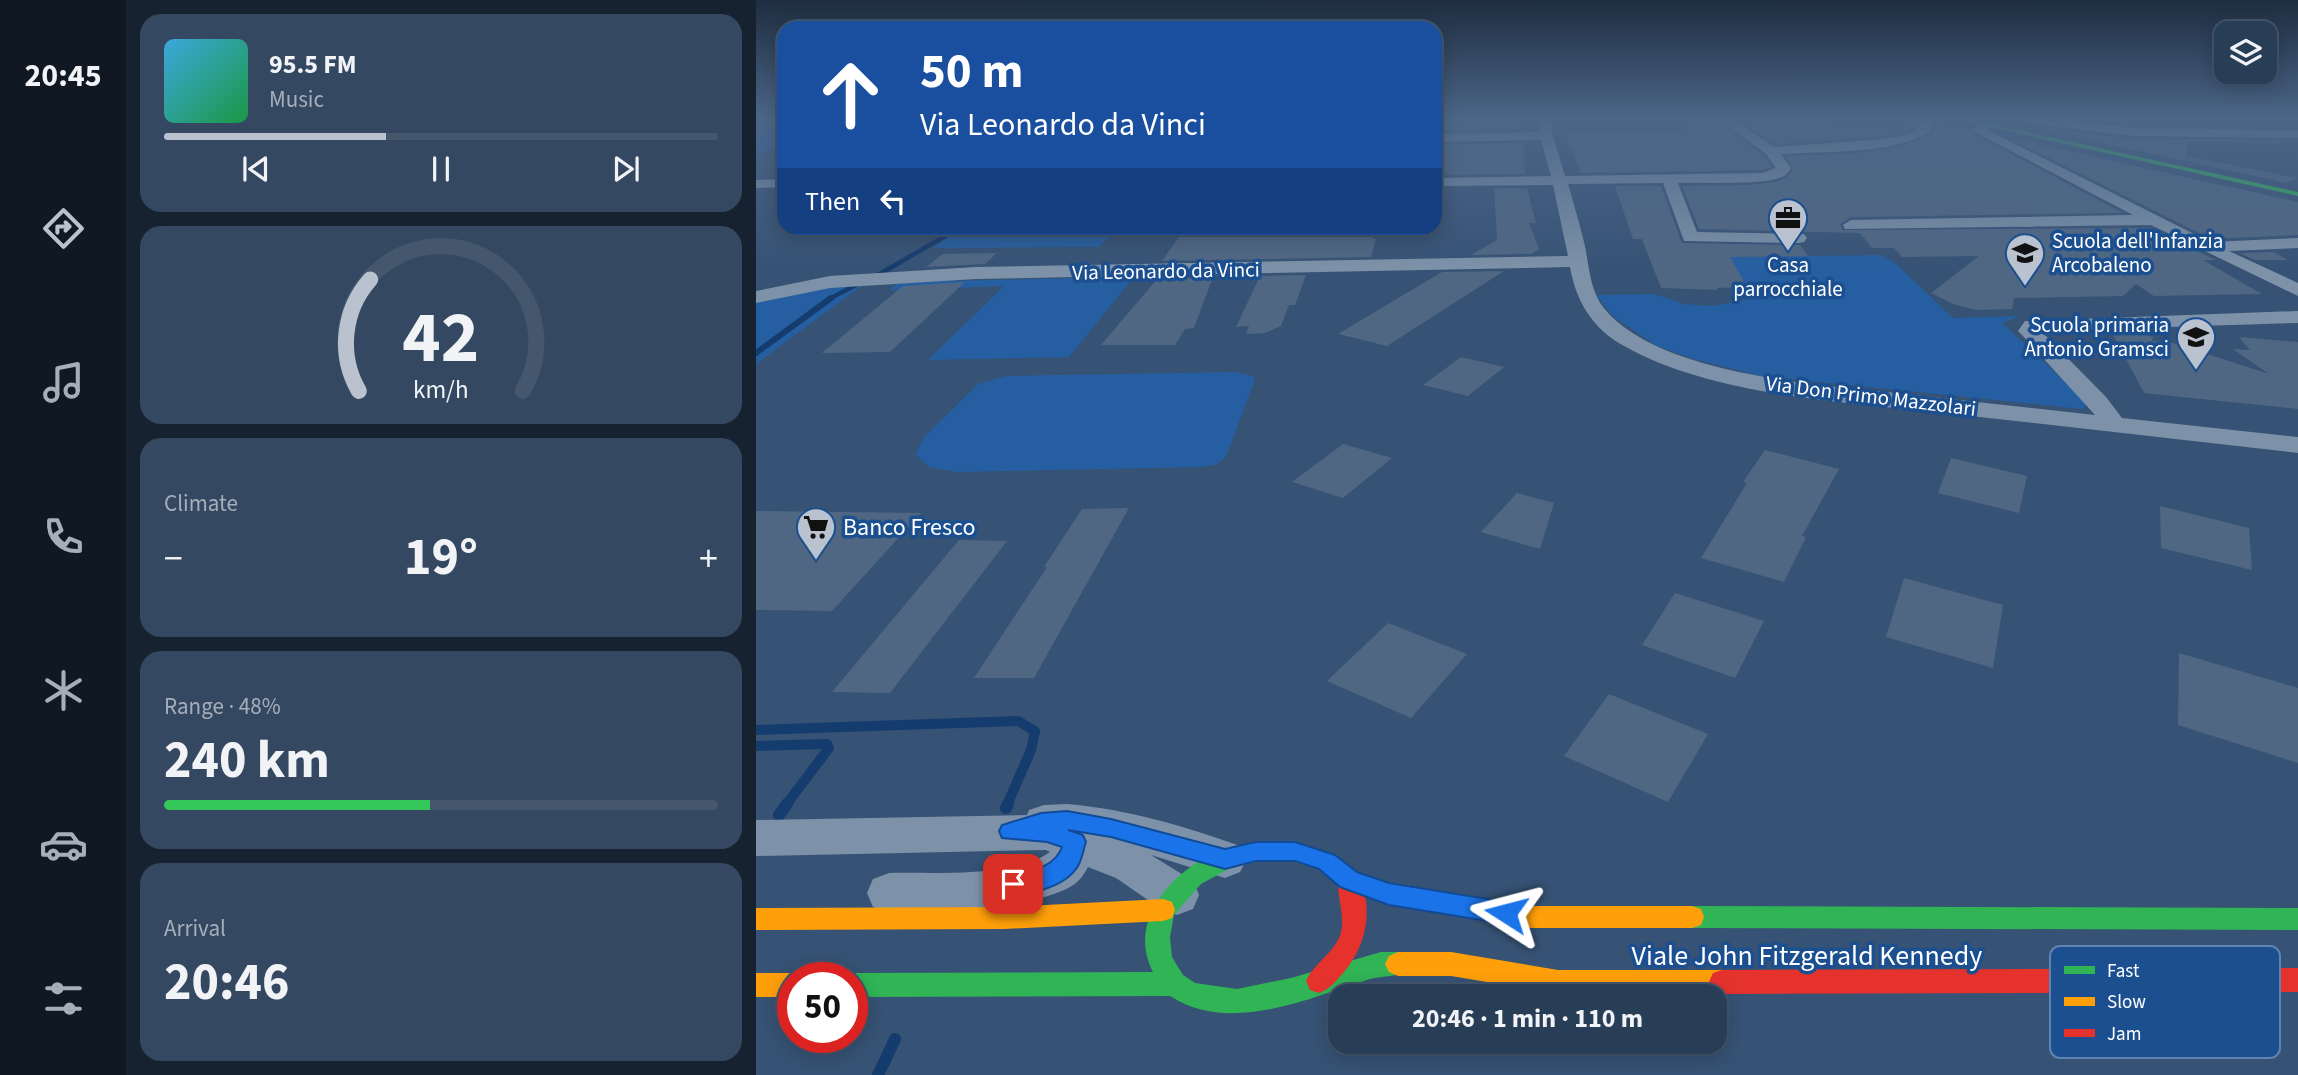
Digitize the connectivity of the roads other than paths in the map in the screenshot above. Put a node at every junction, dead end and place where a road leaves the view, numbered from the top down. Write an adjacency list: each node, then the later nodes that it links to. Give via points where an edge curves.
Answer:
1 (1556, 168): 6 (street, Via Don Primo Mazzolari)
2 (1784, 168): 5 (street, via 1772,176)
3 (2052, 168): 11 (street)
4 (2180, 168): 10 (main road)
5 (1669, 179): 6 (street); 13 (street, via 1690,237)
6 (1560, 181): 7 (street); 16 (street, Via Don Primo Mazzolari)
7 (1442, 182)
8 (777, 183): 9 (street)
9 (756, 184)
10 (2298, 194)
11 (2157, 220): 12 (street); 15 (street)
12 (1851, 225)
13 (1798, 238)
14 (2298, 243): 15 (street)
15 (2205, 246): 17 (street)
16 (1578, 261): 18 (street, Via Leonardo da Vinci, via 976,273 830,282); 20 (street, Via Don Primo Mazzolari, via 1593,308 1606,324 1628,340 1676,362 1797,389)
17 (2298, 289)
18 (756, 297)
19 (2298, 317): 20 (street, via 2032,325 2029,331)
20 (2114, 424): 21 (street, Via Don Primo Mazzolari)
21 (2298, 445)
22 (1010, 831): 23 (street, via 959,836); 24 (street, via 1048,832); 25 (street, via 1067,821)
23 (756, 838)
24 (1075, 842): 27 (street, via 1068,863 1041,880 986,889); 28 (street, via 1131,865)
25 (1225, 859): 26 (main road, Viale John Fitzgerald Kennedy, via 1256,852 1295,852 1327,862); 28 (main road, Viale John Fitzgerald Kennedy, via 1193,877)
26 (1349, 880): 30 (main road, Viale John Fitzgerald Kennedy, via 1389,894 1530,917); 33 (main road, Viale John Fitzgerald Kennedy, via 1357,913 1349,948)
27 (756, 900)
28 (1170, 903): 29 (main road, via 966,919); 35 (main road, via 1158,937 1160,959)
29 (756, 919)
30 (2298, 919)
31 (2280, 980): 32 (main road, Viale John Fitzgerald Kennedy)
32 (2298, 980)
33 (1319, 981): 34 (main road, Viale John Fitzgerald Kennedy, via 1381,964 1451,964 1558,982); 35 (main road, Viale John Fitzgerald Kennedy, via 1237,1002 1191,996)
34 (2050, 981)
35 (1174, 984): 38 (main road, Viale John Fitzgerald Kennedy)
36 (756, 985): 37 (main road)
37 (777, 985)
38 (868, 985)

